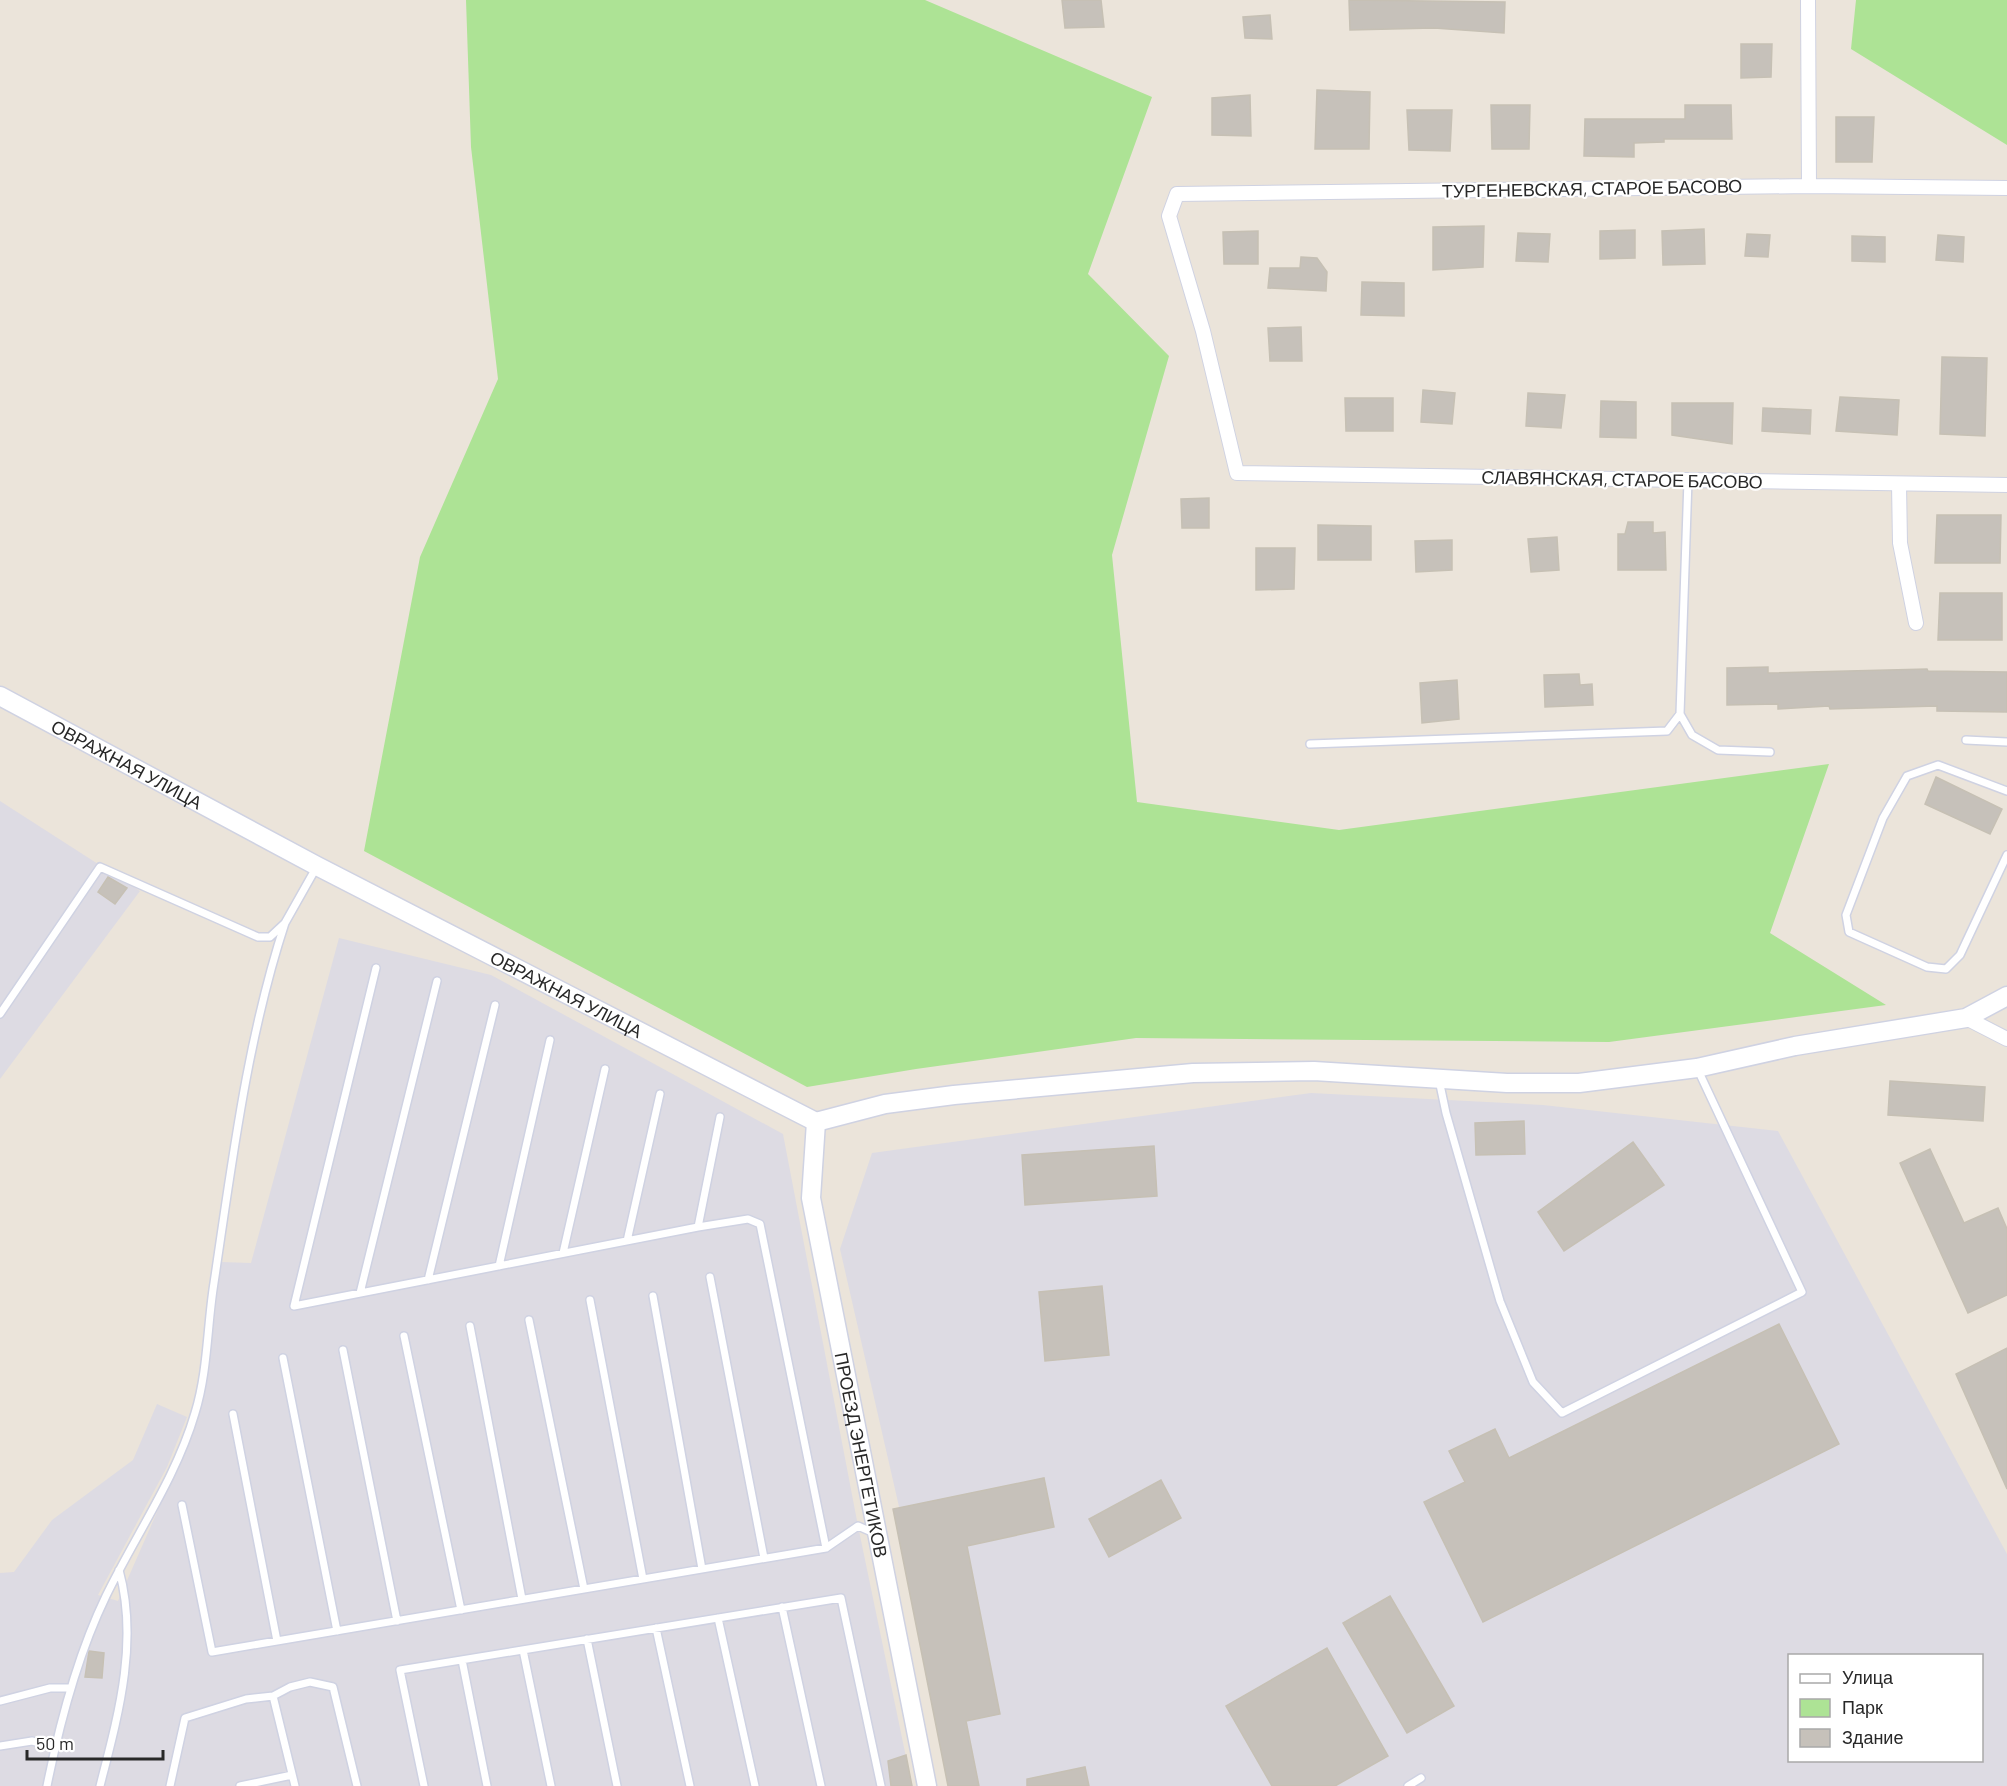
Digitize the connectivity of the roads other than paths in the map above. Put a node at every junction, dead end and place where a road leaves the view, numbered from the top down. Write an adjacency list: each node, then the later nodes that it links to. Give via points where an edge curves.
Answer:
1 (1808, 0): 2 (street)
2 (1809, 186): 3 (street, ТУРГЕНЕВСКАЯ, СТАРОЕ БАСОВО); 4 (street, ТУРГЕНЕВСКАЯ, СТАРОЕ БАСОВО, via 1177,194 1169,216 1203,331)
3 (2007, 188)
4 (1237, 473): 5 (street, СЛАВЯНСКАЯ, СТАРОЕ БАСОВО)
5 (1688, 480): 6 (street, СЛАВЯНСКАЯ, СТАРОЕ БАСОВО); 10 (lane)
6 (1899, 483): 7 (street, СЛАВЯНСКАЯ, СТАРОЕ БАСОВО); 8 (street, via 1900,543)
7 (2007, 485)
8 (1916, 623)
9 (0, 696): 17 (street, ОВРАЖНАЯ УЛИЦА)
10 (1680, 714): 13 (lane, via 1667,731); 14 (lane, via 1692,735 1718,750)
11 (1966, 740): 12 (lane)
12 (2007, 742)
13 (1310, 744)
14 (1770, 752)
15 (2007, 791): 16 (lane, via 1938,765 1907,776 1883,818 1846,915 1850,932 1927,967 1946,969 1960,955)
16 (2007, 855)
17 (317, 866): 18 (lane); 32 (street, ОВРАЖНАЯ УЛИЦА)
18 (285, 923): 23 (lane, via 270,937 258,937 100,867); 53 (lane, via 274,956 235,1143 196,1413)
19 (376, 968): 39 (lane, via 294,1306)
20 (437, 981): 39 (lane)
21 (2007, 996): 24 (street)
22 (495, 1005): 38 (lane)
23 (0, 1014)
24 (1966, 1018): 26 (street); 27 (street, via 1795,1046)
25 (550, 1040): 36 (lane)
26 (2007, 1040)
27 (1697, 1068): 29 (street, via 1580,1083); 29 (lane, via 1802,1292 1562,1413 1533,1383 1500,1301)
28 (605, 1069): 35 (lane)
29 (1439, 1078): 32 (street, via 1314,1071 1193,1073 954,1095 885,1104)
30 (660, 1094): 34 (lane)
31 (720, 1117): 33 (lane)
32 (816, 1122): 49 (street, ПРОЕЗД ЭНЕРГЕТИКОВ, via 811,1198)
33 (698, 1227): 34 (lane); 50 (lane, via 748,1219 760,1224)
34 (627, 1241): 35 (lane)
35 (563, 1253): 36 (lane)
36 (499, 1266): 38 (lane)
37 (710, 1277): 51 (lane)
38 (428, 1280): 39 (lane)
39 (360, 1293)
40 (653, 1296): 52 (lane)
41 (590, 1300): 54 (lane)
42 (529, 1320): 55 (lane)
43 (470, 1326): 56 (lane)
44 (404, 1336): 58 (lane)
45 (343, 1350): 60 (lane)
46 (283, 1358): 62 (lane)
47 (233, 1414): 64 (lane)
48 (182, 1505): 64 (lane, via 212,1652)
49 (877, 1534): 50 (lane, via 858,1526); 88 (street, ПРОЕЗД ЭНЕРГЕТИКОВ)
50 (826, 1548): 51 (lane)
51 (764, 1558): 52 (lane)
52 (702, 1569): 54 (lane)
53 (119, 1570): 67 (lane); 75 (lane, via 125,1590 127,1626 125,1683)
54 (643, 1579): 55 (lane)
55 (584, 1589): 56 (lane)
56 (522, 1599): 58 (lane)
57 (782, 1607): 59 (lane); 86 (lane); 87 (lane, via 841,1598)
58 (460, 1610): 60 (lane)
59 (718, 1618): 61 (lane); 85 (lane)
60 (398, 1621): 62 (lane)
61 (656, 1628): 63 (lane); 84 (lane)
62 (337, 1631): 64 (lane)
63 (587, 1639): 65 (lane); 83 (lane)
64 (277, 1641)
65 (523, 1650): 66 (lane); 82 (lane)
66 (462, 1660): 80 (lane, via 400,1670); 81 (lane)
67 (71, 1688): 69 (lane, via 50,1688); 71 (lane)
68 (273, 1696): 72 (lane); 76 (lane, via 246,1698 185,1718); 79 (lane, via 310,1682 333,1687)
69 (0, 1701)
70 (0, 1746): 71 (lane, via 32,1741)
71 (55, 1747): 74 (lane)
72 (292, 1775): 77 (lane); 78 (lane)
73 (1421, 1778): 89 (lane)
74 (47, 1786)
75 (100, 1786)
76 (170, 1786)
77 (240, 1786)
78 (295, 1786)
79 (357, 1786)
80 (424, 1786)
81 (487, 1786)
82 (551, 1786)
83 (617, 1786)
84 (690, 1786)
85 (755, 1786)
86 (821, 1786)
87 (881, 1786)
88 (927, 1786)
89 (1408, 1786)

